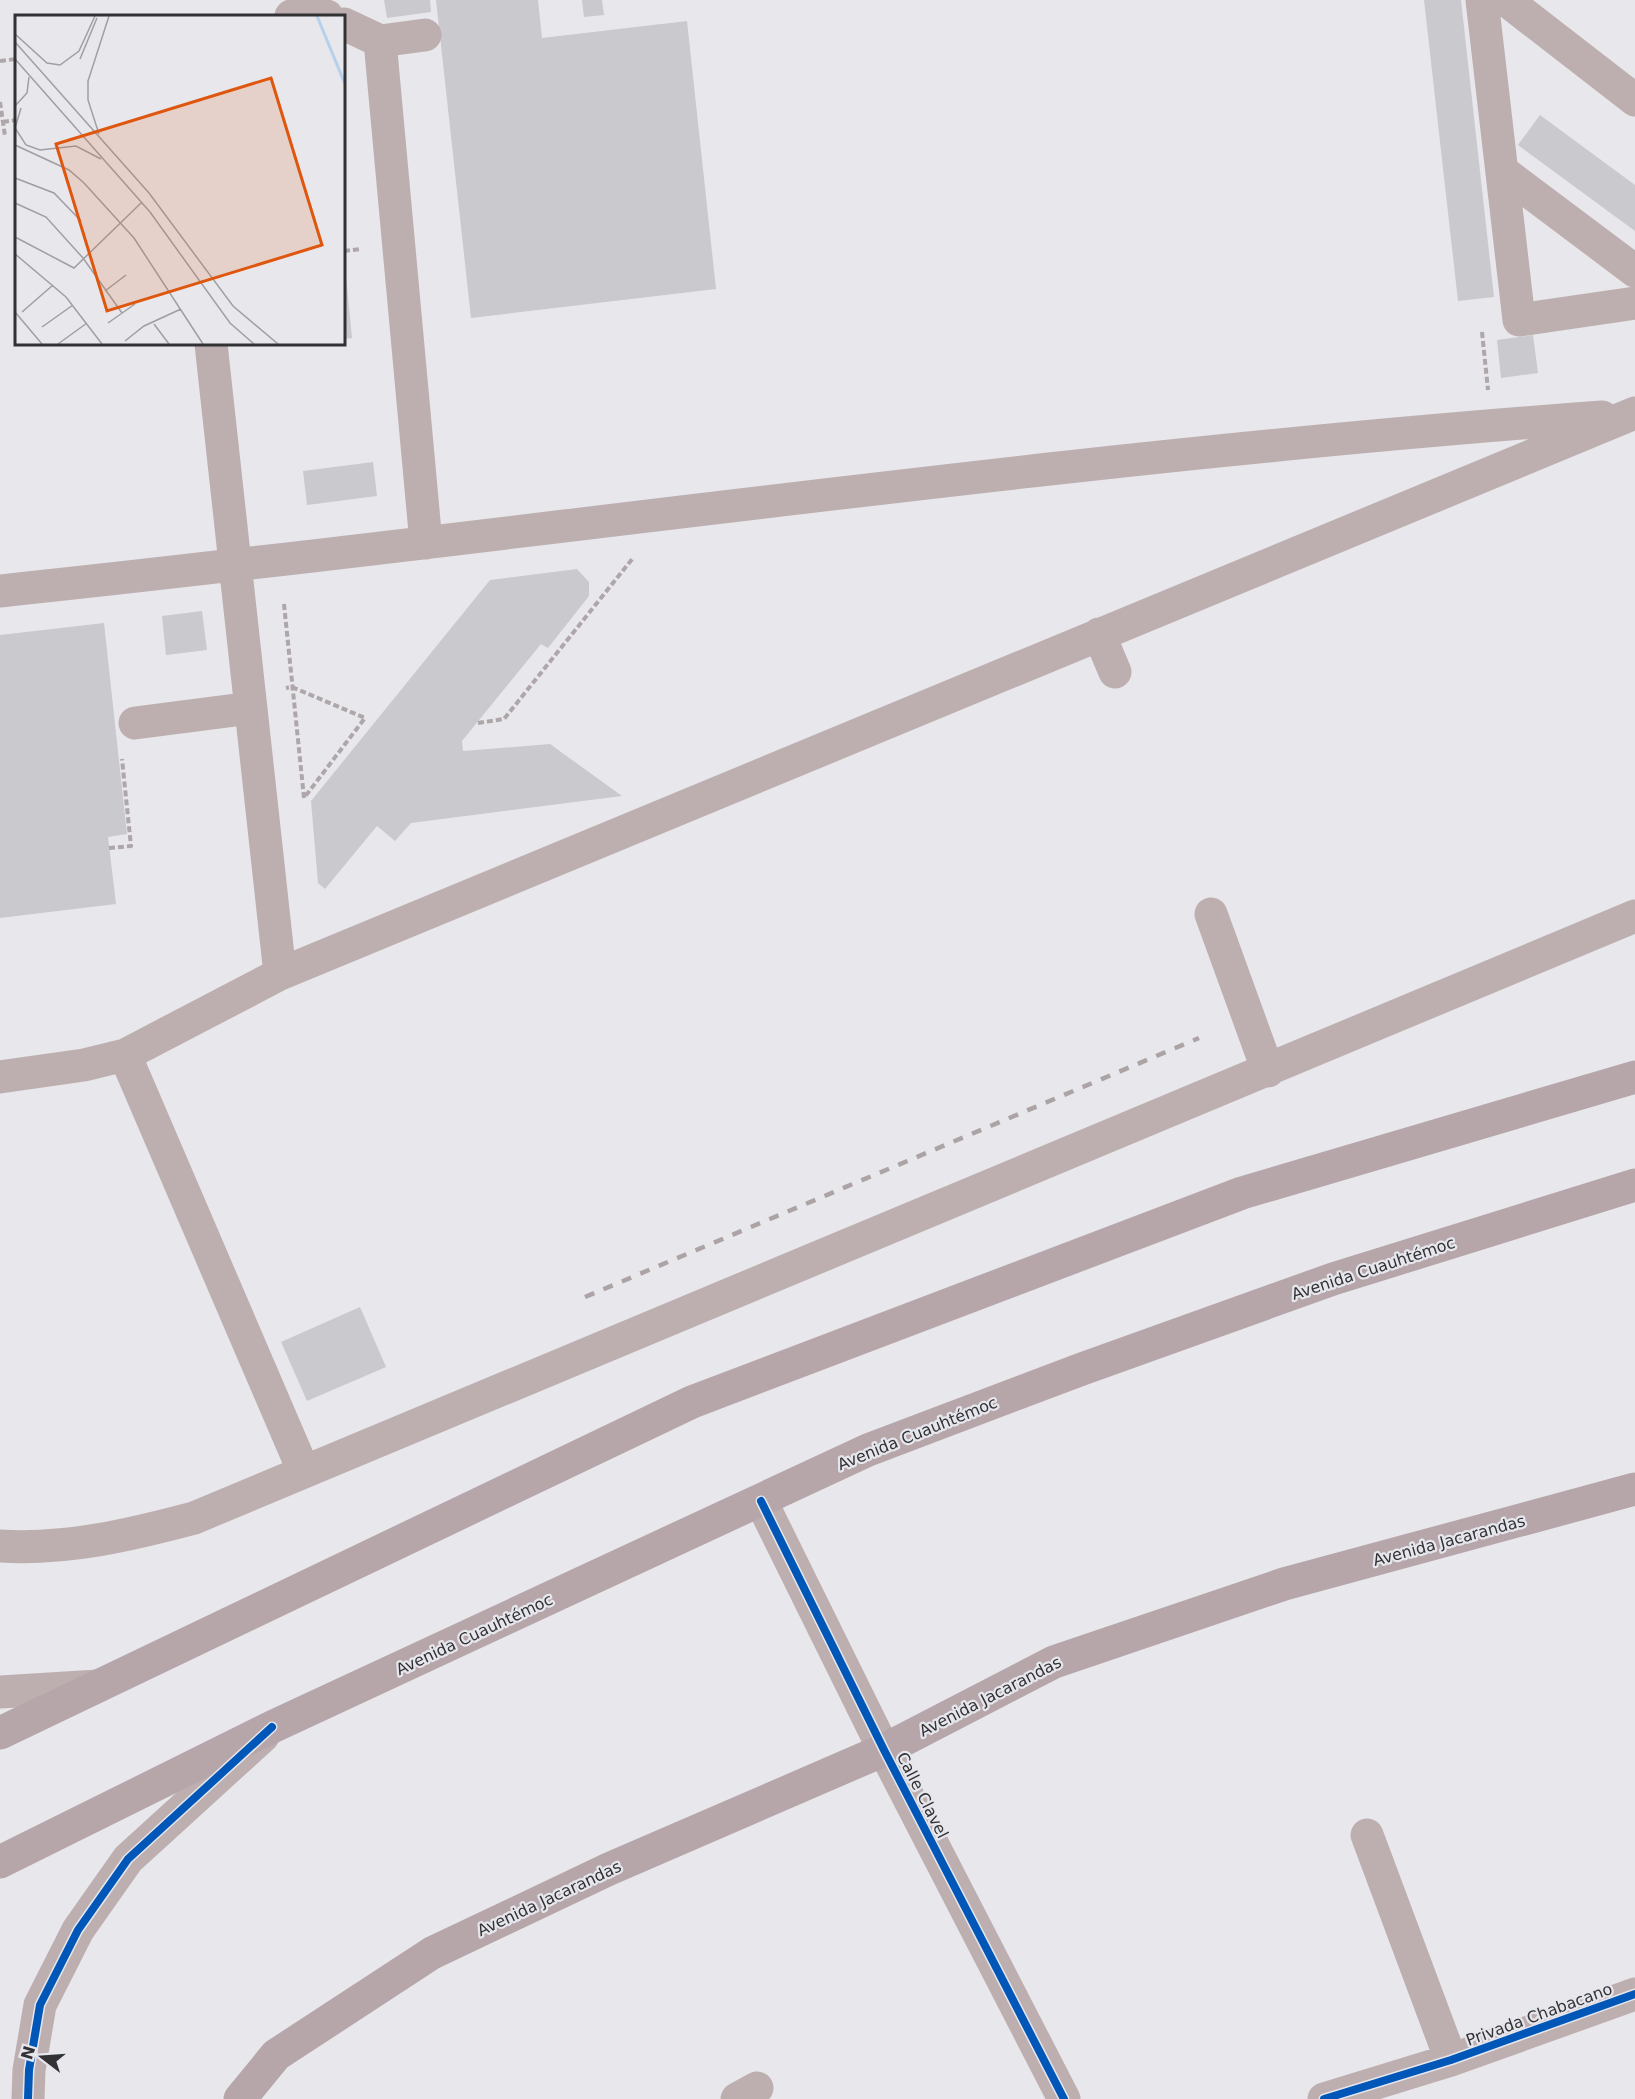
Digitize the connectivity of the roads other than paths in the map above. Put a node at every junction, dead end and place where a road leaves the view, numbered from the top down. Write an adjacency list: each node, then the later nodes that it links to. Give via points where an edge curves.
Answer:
1 (1482, 0): 9 (street)
2 (1506, 0): 8 (street)
3 (306, 15): 4 (street)
4 (324, 15)
5 (345, 24): 7 (street)
6 (425, 35): 7 (street)
7 (380, 40): 14 (street)
8 (1635, 100)
9 (1502, 171): 10 (street); 11 (street, via 1519,320)
10 (1635, 271)
11 (1635, 303)
12 (211, 345): 15 (street)
13 (1633, 414): 14 (street, via 1068,467); 17 (street)
14 (426, 543): 15 (street)
15 (235, 566): 16 (street); 19 (street)
16 (0, 591)
17 (1099, 634): 18 (street); 23 (street)
18 (1115, 672)
19 (250, 708): 20 (street); 23 (street)
20 (135, 723)
21 (1211, 914): 25 (street)
22 (1635, 916): 25 (street)
23 (280, 974): 24 (street)
24 (125, 1055): 26 (street); 29 (street)
25 (1268, 1071): 29 (street)
26 (0, 1077)
27 (1635, 1077): 33 (main road, via 1242,1194 692,1402)
28 (1635, 1185): 31 (main road, Avenida Cuauhtémoc, via 1333,1279 1082,1369 868,1450)
29 (304, 1472): 32 (street, via 194,1518 141,1532 87,1543)
30 (1635, 1490): 37 (main road, Avenida Jacarandas, via 1284,1584 1054,1662)
31 (761, 1501): 35 (main road, Avenida Cuauhtémoc); 37 (street, Calle Clavel)
32 (0, 1546)
33 (100, 1686): 34 (street); 36 (main road)
34 (0, 1692)
35 (272, 1727): 39 (main road, Avenida Cuauhtémoc); 42 (street, via 128,1859 78,1930 40,2005 28,2070)
36 (0, 1733)
37 (884, 1750): 43 (main road, Avenida Jacarandas, via 609,1869 432,1953 276,2055); 44 (street, Calle Clavel)
38 (1367, 1835): 41 (street)
39 (0, 1862)
40 (1635, 1994): 41 (street, Privada Chabacano)
41 (1451, 2060): 45 (street, Privada Chabacano)
42 (28, 2099)
43 (240, 2099)
44 (1064, 2099)
45 (1324, 2099)

